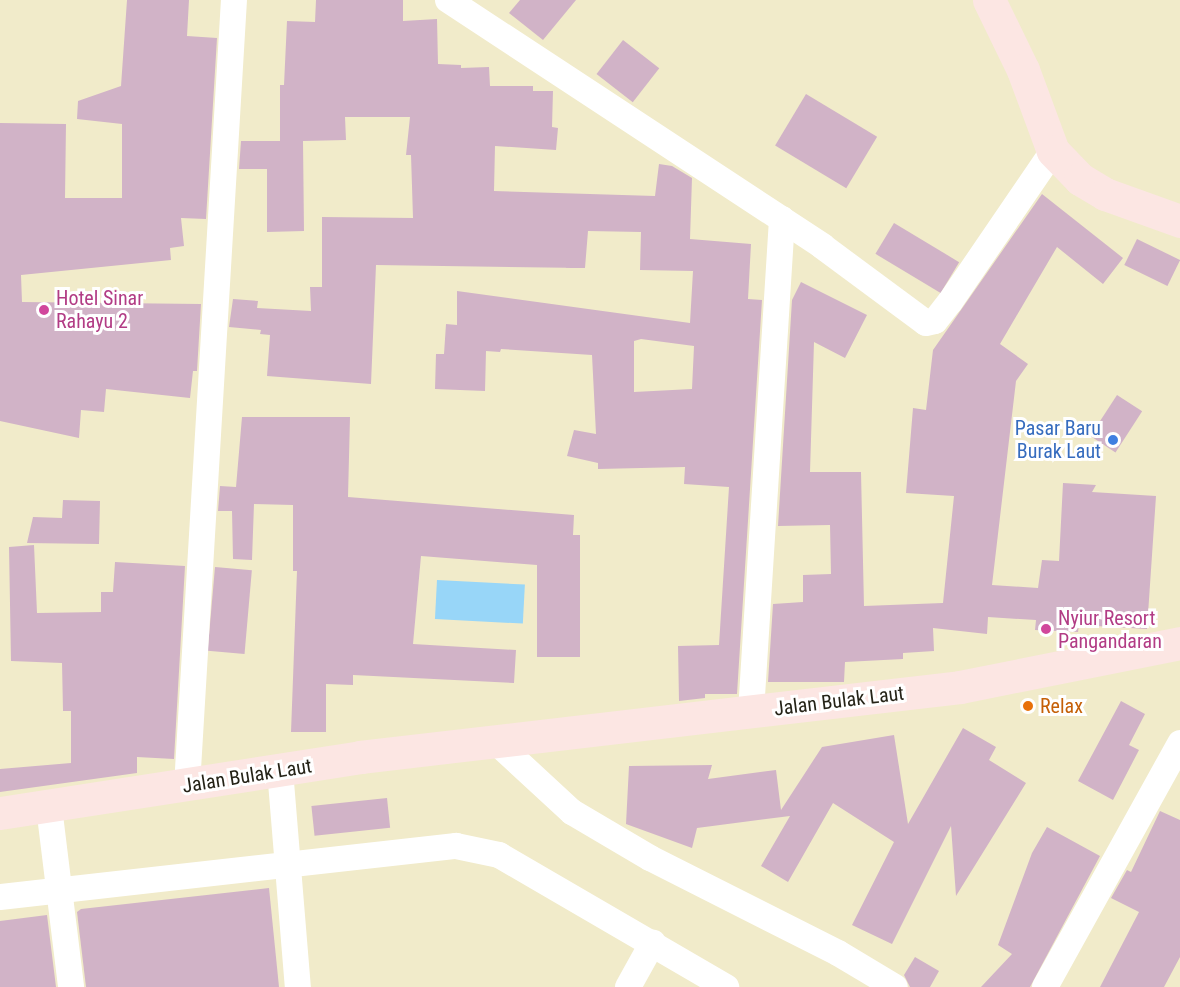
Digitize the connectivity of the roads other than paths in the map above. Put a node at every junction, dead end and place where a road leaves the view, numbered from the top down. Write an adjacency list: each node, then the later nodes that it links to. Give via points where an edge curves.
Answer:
1 (234, 0): 12 (street)
2 (448, 0): 5 (street)
3 (988, 0): 4 (street, via 1023,70)
4 (1053, 151): 5 (street, via 950,302 931,323); 6 (street, via 1080,179 1105,194)
5 (782, 219): 8 (street)
6 (1180, 221)
7 (1180, 643): 8 (street, Jalan Bulak Laut, via 960,687)
8 (751, 712): 9 (street, Jalan Bulak Laut)
9 (495, 741): 11 (street, Jalan Bulak Laut); 19 (street, via 572,812 650,858 838,953)
10 (1180, 743): 24 (street)
11 (280, 770): 12 (street, Jalan Bulak Laut); 15 (street)
12 (187, 786): 13 (street, Jalan Bulak Laut)
13 (49, 807): 14 (street, Jalan Bulak Laut); 16 (street)
14 (0, 813)
15 (289, 862): 16 (street); 18 (street, via 456,846 499,855); 21 (street)
16 (59, 890): 17 (street); 20 (street)
17 (0, 897)
18 (654, 942): 22 (street); 23 (street)
19 (883, 984)
20 (71, 987)
21 (298, 987)
22 (628, 987)
23 (726, 987)
24 (1046, 987)

